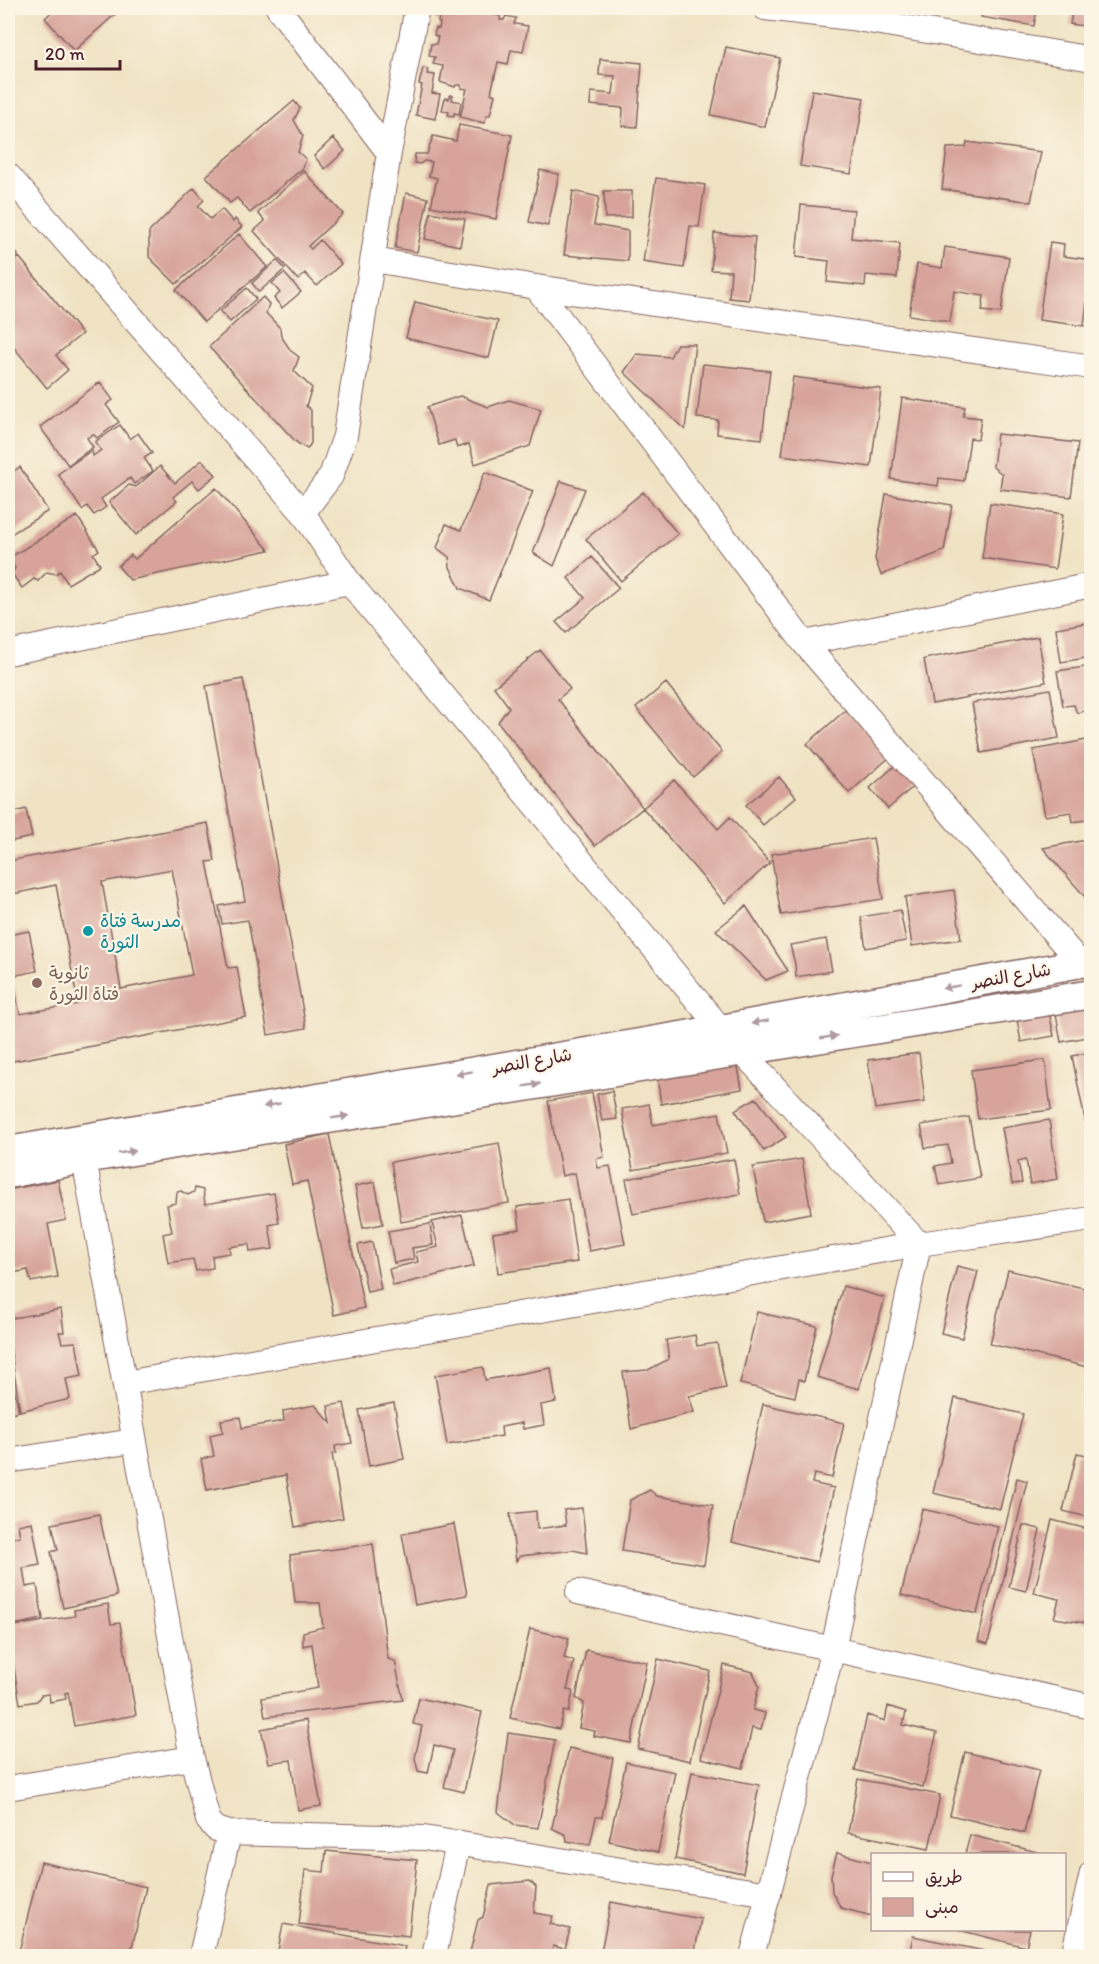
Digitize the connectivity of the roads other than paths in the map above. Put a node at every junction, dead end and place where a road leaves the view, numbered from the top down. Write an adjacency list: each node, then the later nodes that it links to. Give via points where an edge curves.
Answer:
1 (278, 8): 5 (street)
2 (417, 8): 5 (street)
3 (765, 8): 4 (street, via 851,18)
4 (1092, 59)
5 (389, 153): 7 (street)
6 (8, 175): 10 (street)
7 (373, 260): 8 (street); 10 (street, via 345,436 331,476)
8 (536, 287): 9 (street); 13 (street)
9 (1092, 367)
10 (303, 513): 11 (street)
11 (349, 582): 14 (street); 17 (street)
12 (1092, 585): 13 (street)
13 (804, 643): 15 (street)
14 (8, 653)
15 (1086, 962): 17 (street, شارع النصر, one-way to 17)
16 (1092, 994): 18 (street, شارع النصر, one-way to 16)
17 (721, 1029): 18 (street); 19 (street, شارع النصر, one-way to 19)
18 (742, 1051): 20 (street, شارع النصر, one-way to 18); 23 (street)
19 (8, 1150)
20 (84, 1159): 21 (street, شارع النصر); 24 (street)
21 (8, 1174)
22 (1092, 1219): 23 (street)
23 (919, 1245): 24 (street); 28 (street)
24 (125, 1383): 25 (street)
25 (133, 1441): 26 (street); 30 (street)
26 (8, 1461)
27 (578, 1592): 28 (street)
28 (833, 1649): 29 (street); 35 (street)
29 (1092, 1707)
30 (192, 1758): 31 (street); 32 (street, via 208,1820 216,1829)
31 (8, 1788)
32 (230, 1833): 33 (street); 36 (street)
33 (458, 1842): 35 (street); 37 (street)
34 (1092, 1872): 39 (street)
35 (769, 1893): 38 (street)
36 (201, 1956)
37 (434, 1956)
38 (752, 1956)
39 (1073, 1956)

